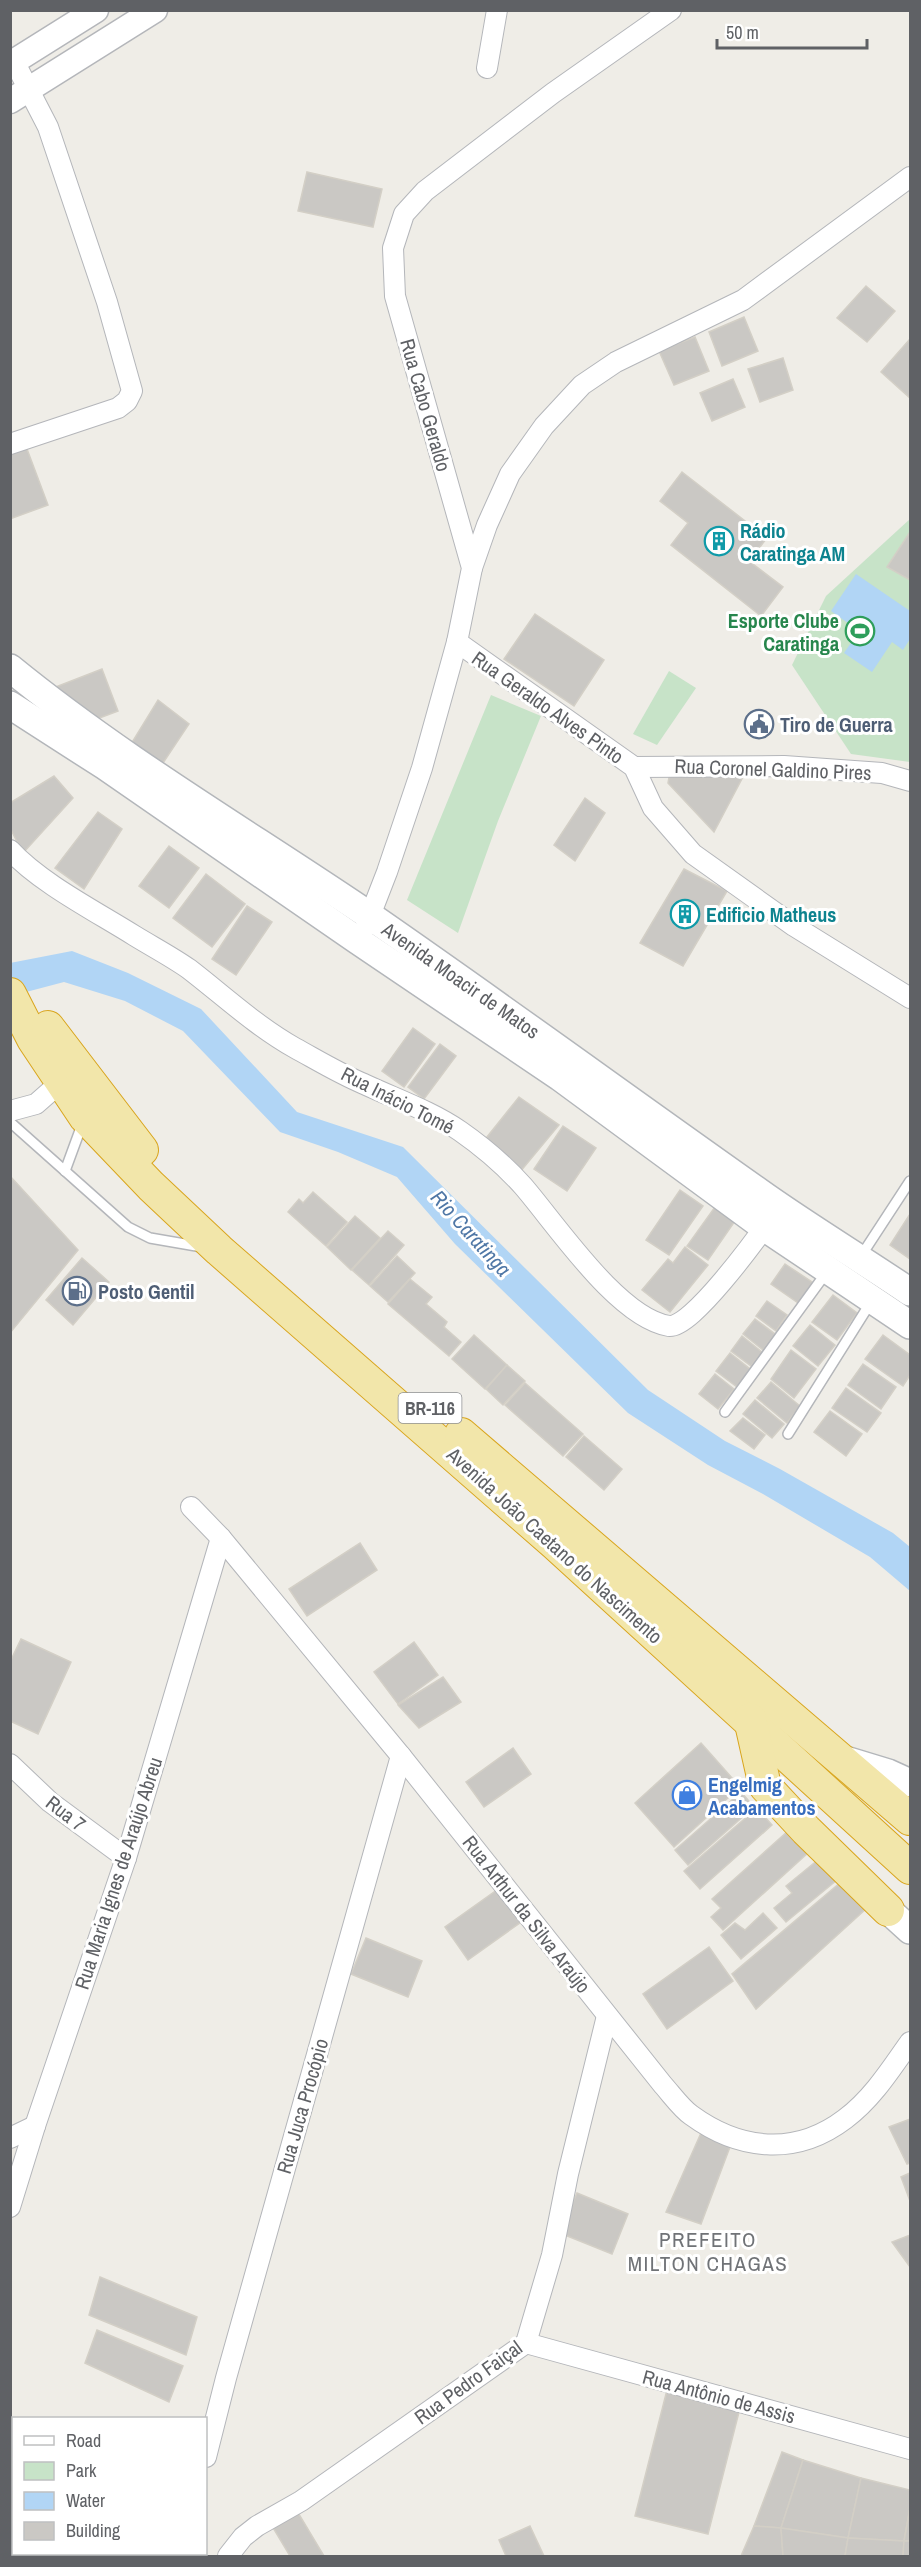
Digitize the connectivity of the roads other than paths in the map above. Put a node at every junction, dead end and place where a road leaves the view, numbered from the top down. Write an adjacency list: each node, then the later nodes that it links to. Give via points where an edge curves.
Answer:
1 (96, 10): 5 (street)
2 (155, 10): 7 (street)
3 (497, 10): 6 (street)
4 (671, 10): 10 (street, Rua Cabo Geraldo, via 553,93 425,191 404,214 393,248 395,296)
5 (12, 63): 7 (street)
6 (487, 68)
7 (20, 95): 9 (street, via 48,127 107,302 132,392 128,401 106,413)
8 (910, 177): 10 (street, via 743,300 616,362 582,386 544,426 510,474)
9 (10, 444)
10 (472, 568): 11 (street, Rua Cabo Geraldo)
11 (457, 642): 14 (street, Rua Geraldo Alves Pinto); 17 (street, Rua Cabo Geraldo, via 422,768)
12 (10, 668): 17 (main road, Avenida Moacir de Matos, via 83,725)
13 (10, 705): 18 (main road, Avenida Moacir de Matos)
14 (634, 767): 15 (street, Rua Coronel Galdino Pires, via 784,766 882,773); 19 (street, Rua Geraldo Alves Pinto, via 653,808 693,854 794,926)
15 (910, 781)
16 (10, 850): 28 (street, Rua Inácio Tomé, via 58,887 187,968 293,1047 460,1131 521,1184 590,1269 624,1301 656,1322 672,1327 684,1322)
17 (371, 917): 18 (street, Rua Cabo Geraldo); 28 (main road, Avenida Moacir de Matos, via 560,1048)
18 (357, 940): 28 (main road, Avenida Moacir de Matos)
19 (910, 998)
20 (14, 999): 21 (highway, Avenida João Caetano do Nascimento / BR-116, via 40,1015)
21 (41, 1033): 22 (highway, Avenida João Caetano do Nascimento / BR-116); 41 (highway, Avenida João Caetano do Nascimento / BR-116, via 198,1209)
22 (61, 1082): 23 (street, via 36,1104); 24 (highway, Avenida João Caetano do Nascimento / BR-116)
23 (10, 1111)
24 (85, 1117): 26 (lane); 29 (highway, Avenida João Caetano do Nascimento / BR-116)
25 (10, 1122): 26 (lane)
26 (65, 1171): 29 (lane, via 117,1219 142,1235)
27 (910, 1181): 30 (lane)
28 (772, 1217): 30 (main road, Avenida Moacir de Matos); 31 (main road, Avenida Moacir de Matos)
29 (219, 1250): 39 (highway, Avenida João Caetano do Nascimento / BR-116)
30 (859, 1258): 32 (main road, Avenida Moacir de Matos)
31 (827, 1271): 33 (main road, Avenida Moacir de Matos); 35 (lane)
32 (910, 1292)
33 (873, 1300): 34 (main road, Avenida Moacir de Matos); 36 (lane)
34 (910, 1325)
35 (725, 1412)
36 (788, 1434)
37 (191, 1507): 38 (street, Rua Arthur da Silva Araújo)
38 (221, 1538): 40 (street, Rua Arthur da Silva Araújo); 45 (street, Rua Maria Ignes de Araújo Abreu)
39 (750, 1719): 46 (highway, Avenida João Caetano do Nascimento / BR-116); 47 (highway, via 765,1786)
40 (401, 1756): 48 (street, Rua Arthur da Silva Araújo); 55 (street, Rua Juca Procópio)
41 (842, 1759): 43 (main road, Avenida João Caetano do Nascimento); 44 (highway, Avenida João Caetano do Nascimento / BR-116)
42 (10, 1764): 45 (street, Rua 7, via 50,1802)
43 (910, 1783)
44 (910, 1819)
45 (126, 1858): 50 (street, Rua Maria Ignes de Araújo Abreu)
46 (908, 1860): 47 (highway, via 891,1880 888,1892)
47 (899, 1920)
48 (607, 2016): 49 (street, Rua Arthur da Silva Araújo, via 689,2114 724,2136 755,2145 785,2144 817,2136 844,2120 867,2099); 53 (street, Rua Pedro Faiçal, via 552,2255)
49 (910, 2042)
50 (35, 2126): 51 (street); 52 (street, Rua Maria Ignes de Araújo Abreu)
51 (10, 2138)
52 (10, 2207)
53 (526, 2343): 54 (street, Rua Antônio de Assis); 56 (street, Rua Pedro Faiçal, via 301,2501 257,2526)
54 (910, 2449)
55 (207, 2453)
56 (228, 2556)

